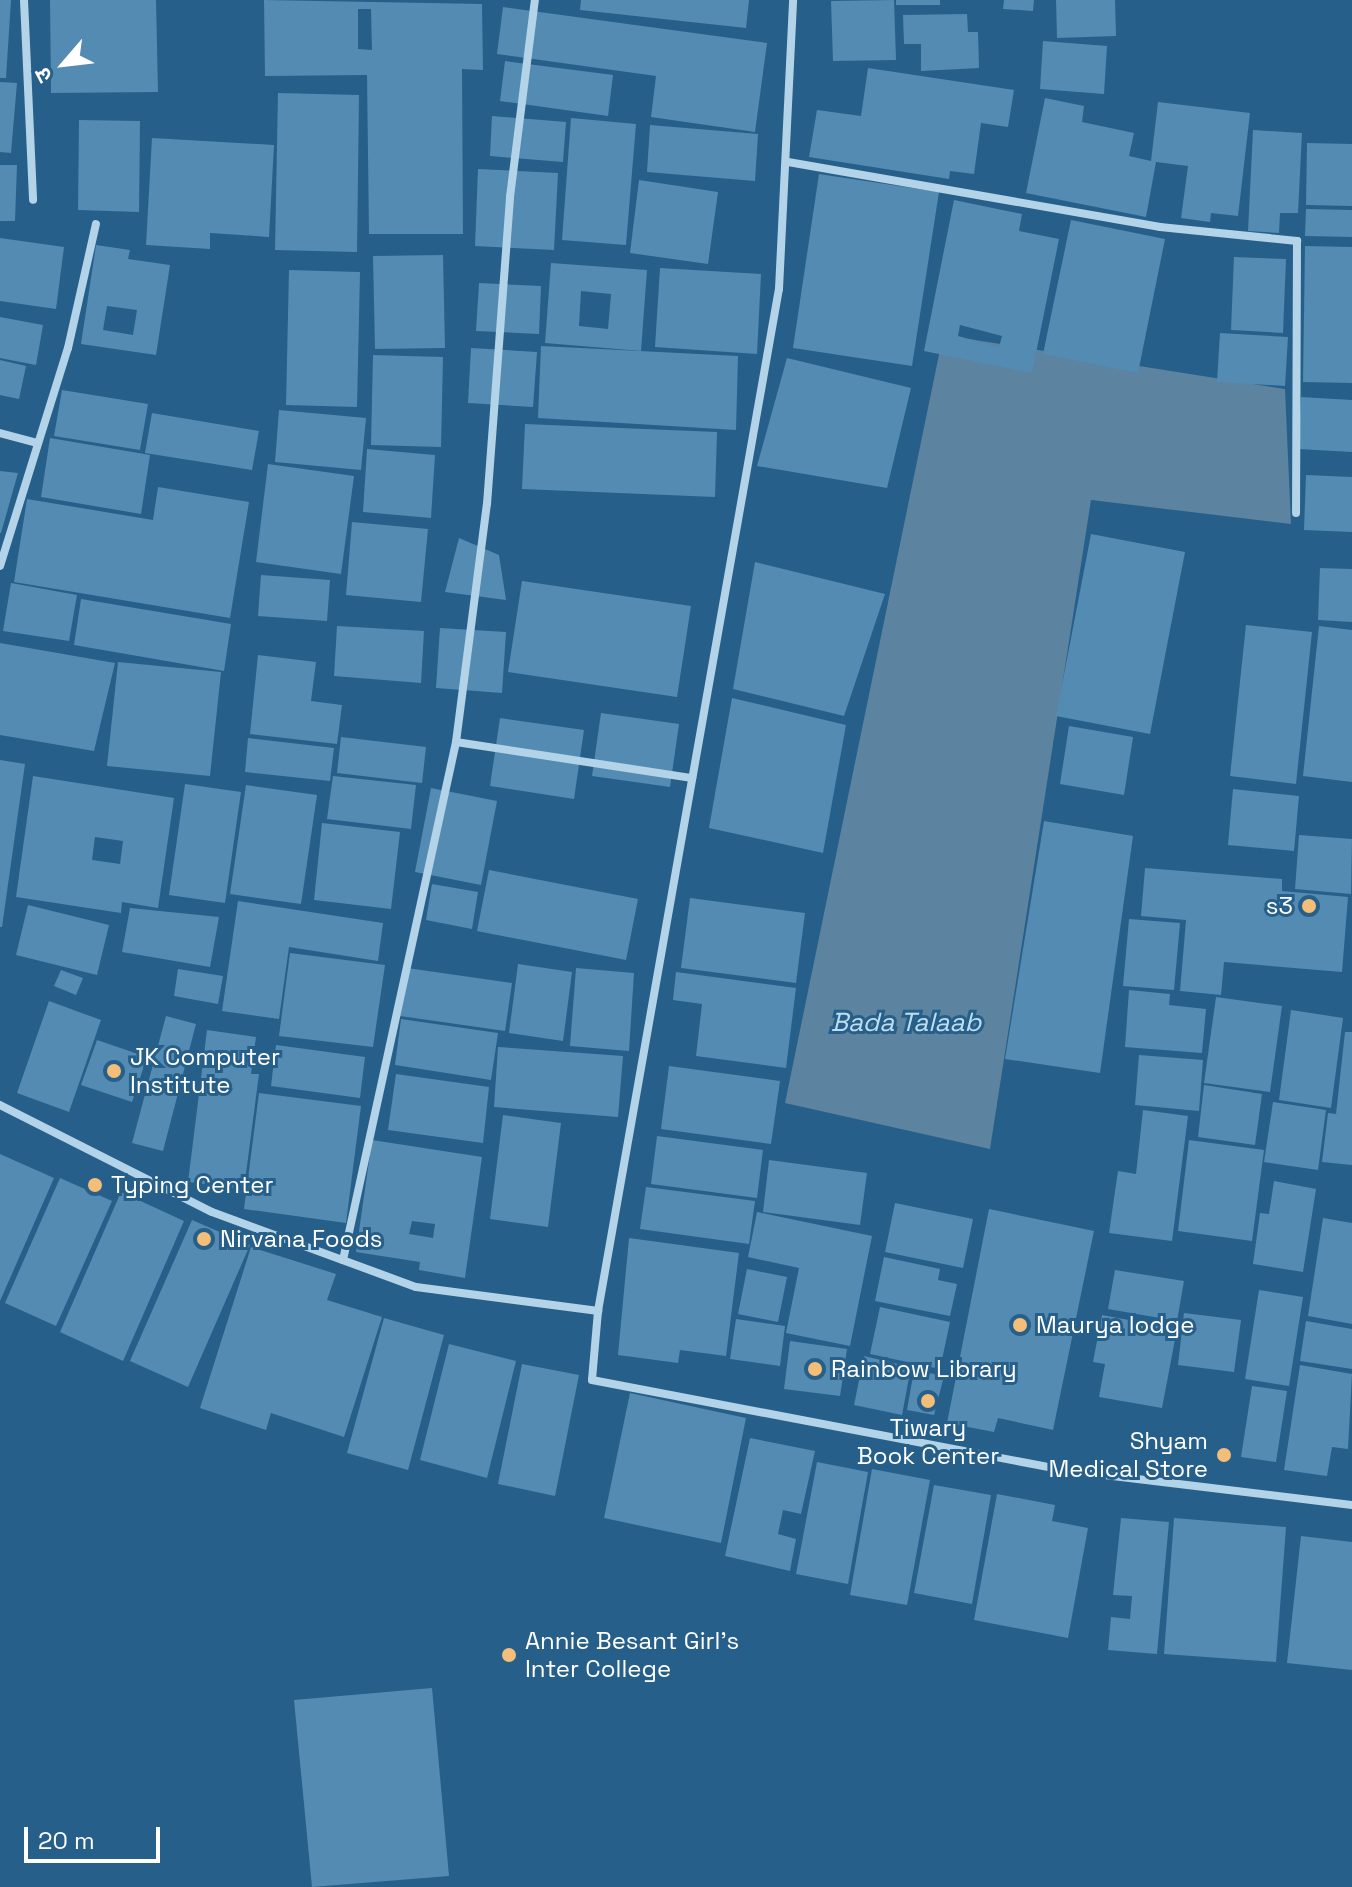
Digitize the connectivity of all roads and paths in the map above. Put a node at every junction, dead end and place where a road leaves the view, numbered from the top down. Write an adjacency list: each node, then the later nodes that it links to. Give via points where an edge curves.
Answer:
1 (24, 0): 5 (street)
2 (535, 0): 11 (street, via 510,197 487,504)
3 (793, 0): 4 (street)
4 (788, 162): 9 (street, via 1160,227 1297,241); 12 (street, via 779,289)
5 (33, 200)
6 (96, 224): 8 (street, via 68,348)
7 (0, 433): 8 (street)
8 (38, 443): 10 (street)
9 (1296, 513)
10 (0, 566)
11 (456, 742): 12 (street); 14 (street)
12 (692, 778): 15 (street)
13 (0, 1105): 14 (street, via 212,1212)
14 (343, 1260): 15 (street, via 416,1287)
15 (598, 1311): 16 (street, via 592,1380 1071,1471)
16 (1352, 1505)

